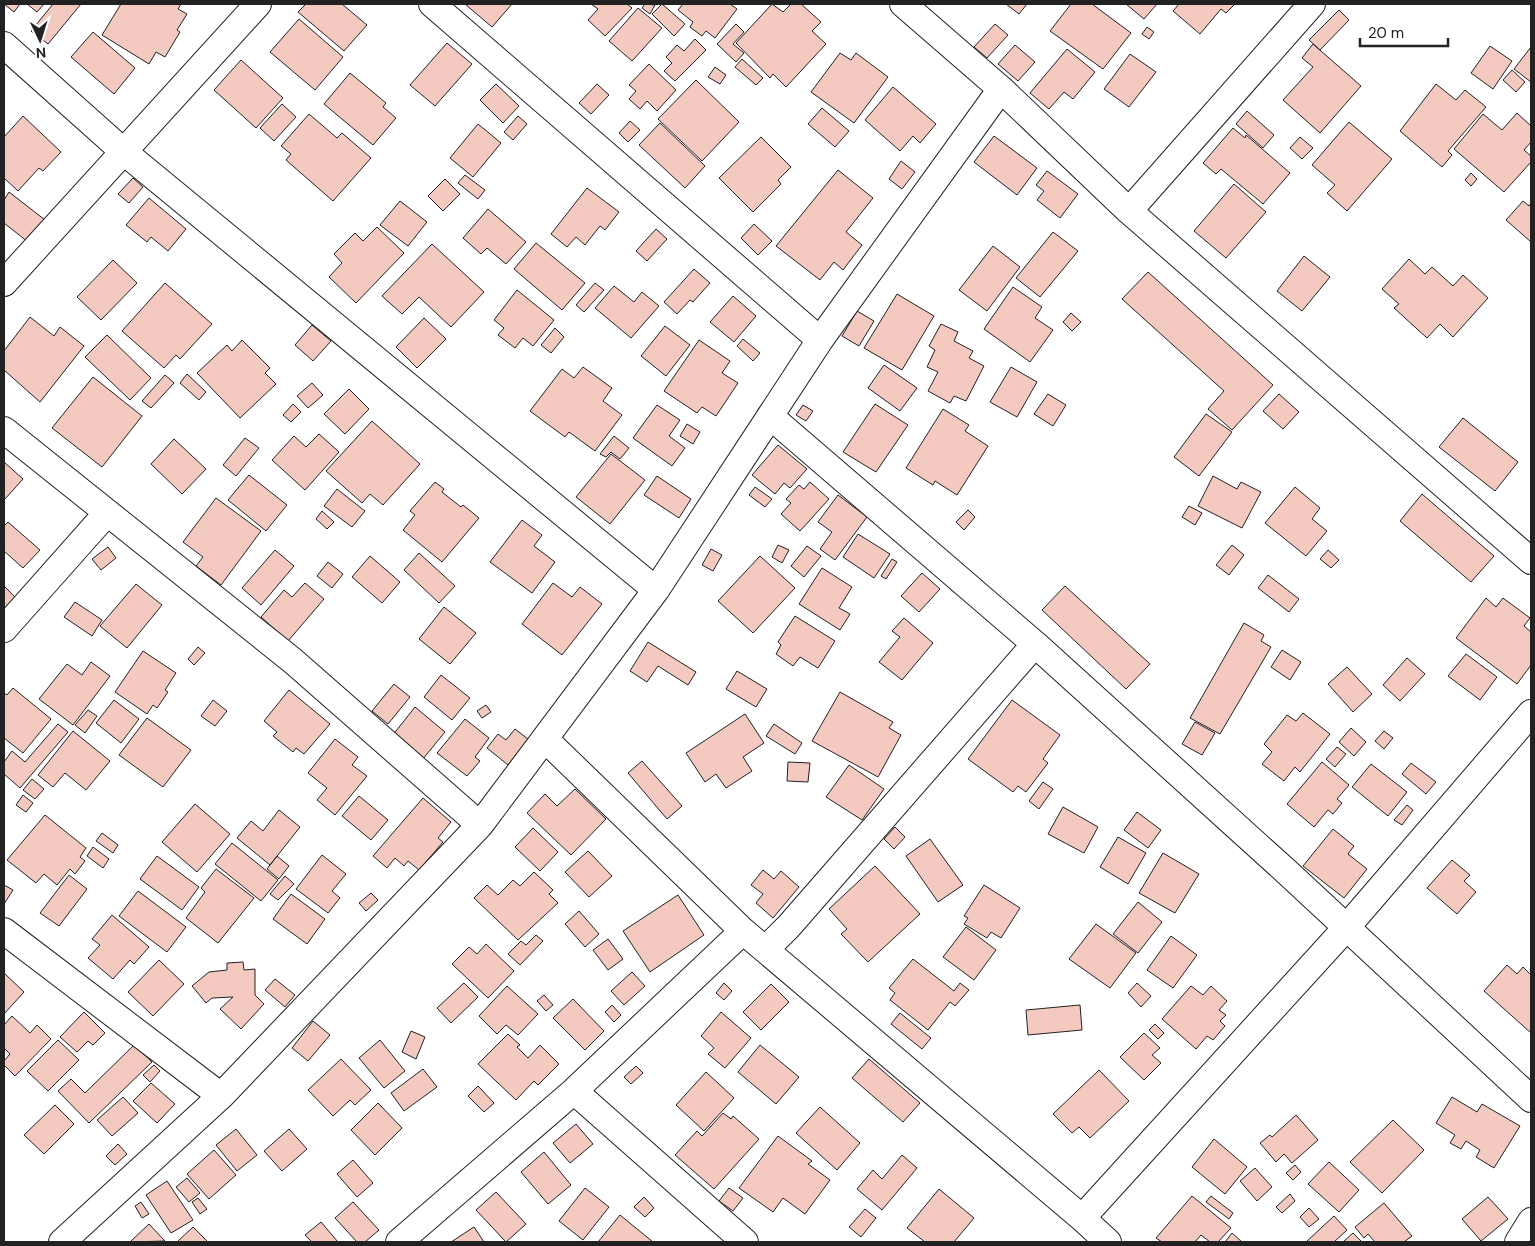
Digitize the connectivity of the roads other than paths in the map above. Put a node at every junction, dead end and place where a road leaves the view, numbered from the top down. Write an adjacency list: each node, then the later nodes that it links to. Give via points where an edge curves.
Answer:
1 (258, 4): 7 (street)
2 (432, 4): 10 (street)
3 (903, 4): 6 (street)
4 (1312, 4): 8 (street)
5 (4, 45): 7 (street)
6 (1001, 89): 8 (street); 10 (street)
7 (124, 152): 9 (street); 15 (street)
8 (1129, 211): 14 (street)
9 (4, 283)
10 (820, 340): 11 (street)
11 (770, 416): 15 (street); 17 (street)
12 (4, 430): 13 (street)
13 (107, 513): 16 (street); 20 (street, via 293,661)
14 (1531, 561)
15 (656, 590): 19 (street)
16 (4, 629)
17 (1035, 644): 21 (street); 24 (street)
18 (1531, 713): 21 (street)
19 (546, 740): 20 (street); 23 (street)
20 (480, 825): 26 (street)
21 (1346, 928): 27 (street); 28 (street)
22 (4, 931): 26 (street)
23 (743, 931): 24 (street); 25 (street)
24 (766, 949): 28 (street)
25 (574, 1091): 31 (street); 32 (street)
26 (221, 1096): 30 (street)
27 (1531, 1099)
28 (1082, 1218): 33 (street)
29 (1531, 1221): 34 (street)
30 (78, 1237)
31 (399, 1242)
32 (745, 1242)
33 (1108, 1242)
34 (1518, 1242)

